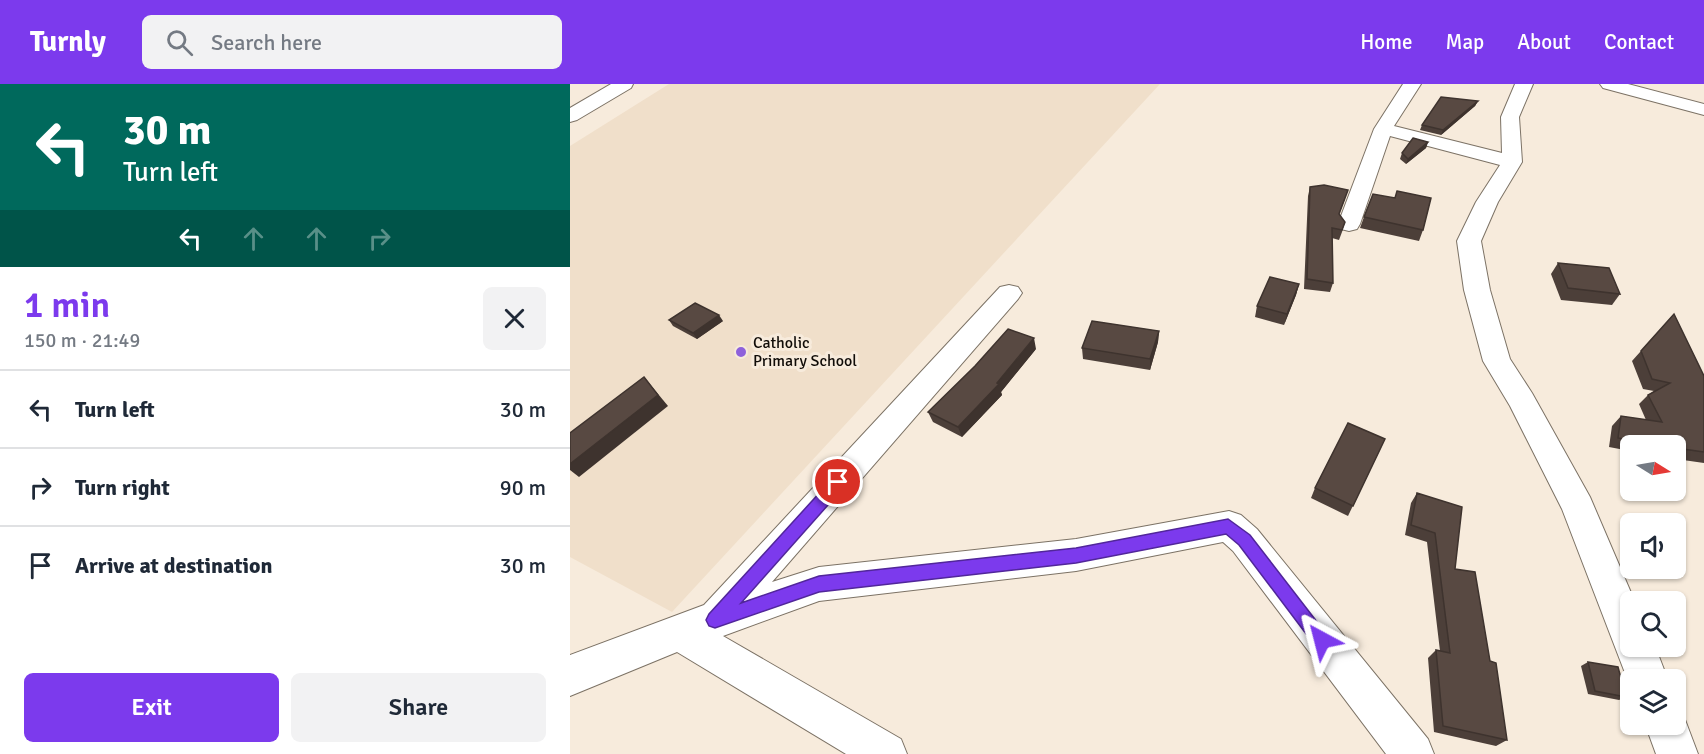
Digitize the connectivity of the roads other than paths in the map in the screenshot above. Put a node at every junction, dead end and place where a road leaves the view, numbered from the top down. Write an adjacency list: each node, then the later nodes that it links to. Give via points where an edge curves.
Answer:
1 (624, 84): 6 (street)
2 (1412, 84): 7 (street)
3 (1524, 84): 8 (street, via 1510,117)
4 (1614, 85): 5 (street)
5 (1704, 110)
6 (570, 116)
7 (1383, 129): 8 (street); 9 (street)
8 (1512, 162): 11 (street, via 1469,241 1477,290 1497,361 1578,507)
9 (1349, 224)
10 (1009, 293): 12 (street)
11 (1620, 610)
12 (697, 626): 13 (street); 15 (street); 16 (street, via 819,584 1076,555 1228,526 1245,540)
13 (576, 669)
14 (1670, 735): 17 (street)
15 (886, 754)
16 (1413, 754)
17 (1677, 754)

